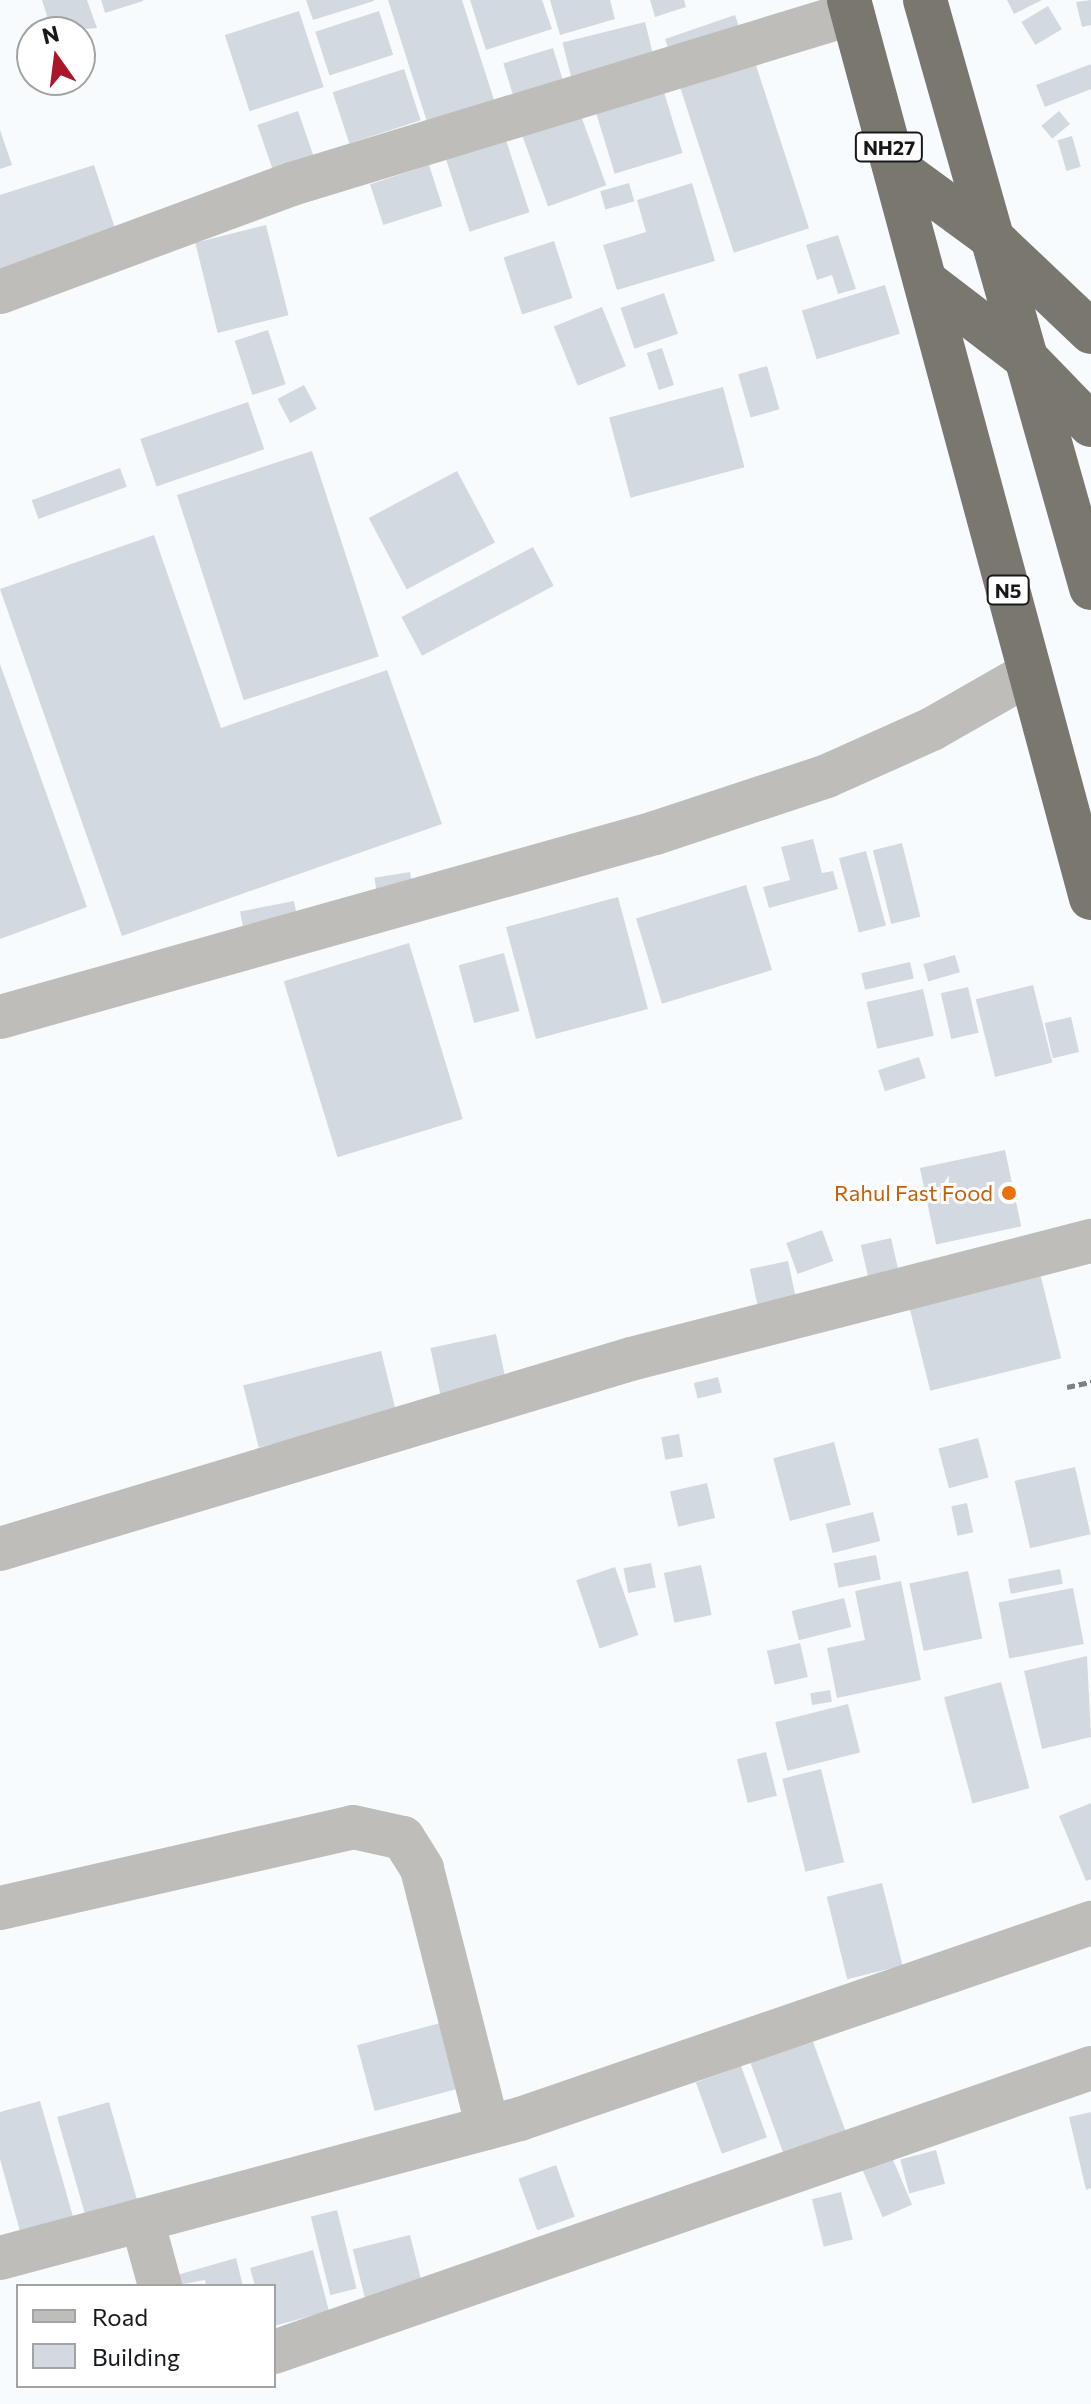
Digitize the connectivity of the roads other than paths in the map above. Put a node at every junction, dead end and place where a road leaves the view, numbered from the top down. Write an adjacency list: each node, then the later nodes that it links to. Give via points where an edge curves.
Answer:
1 (925, 0): 4 (highway)
2 (851, 6): 3 (highway, NH27); 6 (street, via 292,184)
3 (894, 166): 4 (highway, NH27); 5 (highway, NH27)
4 (991, 237): 7 (highway, NH27); 8 (highway)
5 (925, 281): 8 (highway); 11 (highway, N5)
6 (0, 292)
7 (1091, 332)
8 (1027, 359): 9 (highway); 10 (highway)
9 (1091, 425)
10 (1091, 588)
11 (1030, 673): 12 (highway, N5); 13 (street, via 932,729 827,776 655,833)
12 (1091, 898)
13 (0, 1017)
14 (1091, 1241): 15 (street, via 631,1359)
15 (0, 1549)
16 (0, 1908): 19 (street, via 353,1827 403,1838 422,1869)
17 (1091, 1923): 19 (street)
18 (1091, 2068): 23 (street)
19 (488, 2128): 20 (street)
20 (142, 2220): 21 (street); 22 (street)
21 (0, 2258)
22 (159, 2284)
23 (276, 2351)

